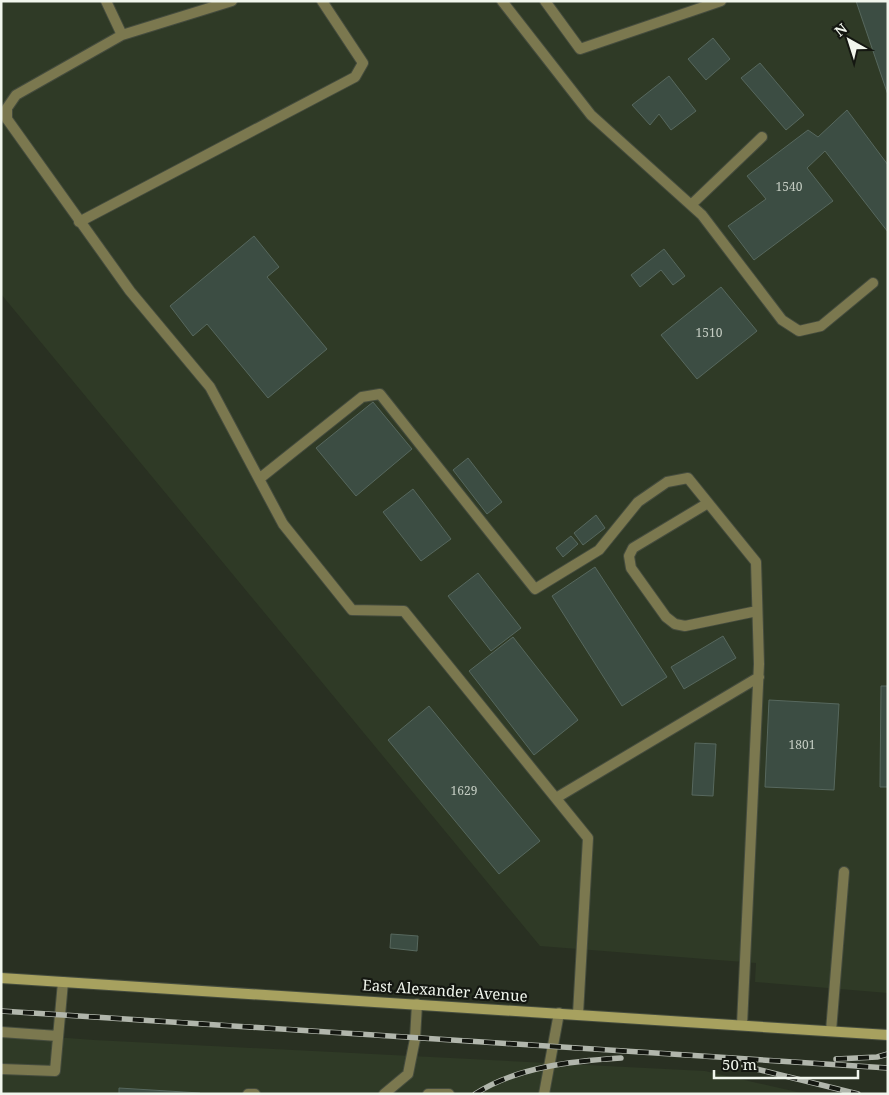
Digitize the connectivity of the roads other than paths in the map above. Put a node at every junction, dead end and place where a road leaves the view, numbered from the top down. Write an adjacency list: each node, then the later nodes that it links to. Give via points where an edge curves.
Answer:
1 (106, 1): 7 (lane)
2 (232, 1): 7 (lane)
3 (322, 1): 10 (lane, via 363,63 355,77)
4 (502, 1): 9 (lane, via 591,115)
5 (545, 1): 6 (lane, via 580,49)
6 (721, 1)
7 (122, 35): 10 (lane, via 16,95 7,108 7,119)
8 (762, 137): 9 (lane)
9 (692, 204): 11 (lane, via 782,320 799,331 820,326)
10 (79, 222): 12 (lane, via 130,291 210,387)
11 (873, 283)
12 (259, 479): 13 (lane, via 362,397 380,394 535,589 599,550 638,502 667,482 688,478); 16 (lane, via 283,524 352,610 404,611)
13 (708, 503): 14 (lane, via 756,562); 14 (lane, via 632,548 629,556 631,568 666,617 675,624 685,626)
14 (758, 611): 15 (lane)
15 (759, 676): 16 (lane); 23 (lane)
16 (556, 798): 22 (lane, via 588,838)
17 (844, 872): 24 (lane)
18 (1, 978): 19 (street, East Alexander Avenue)
19 (63, 982): 20 (street, East Alexander Avenue); 27 (lane)
20 (417, 1004): 21 (street, East Alexander Avenue); 31 (lane, via 408,1074)
21 (559, 1013): 22 (street, East Alexander Avenue); 34 (lane)
22 (578, 1014): 23 (street, East Alexander Avenue)
23 (742, 1025): 24 (street, East Alexander Avenue)
24 (831, 1031): 26 (street, East Alexander Avenue)
25 (1, 1032): 27 (lane)
26 (888, 1035)
27 (58, 1036): 28 (lane, via 55,1071)
28 (1, 1069)
29 (248, 1094): 30 (lane)
30 (255, 1094)
31 (384, 1094)
32 (428, 1094): 33 (lane)
33 (449, 1094)
34 (544, 1094)

